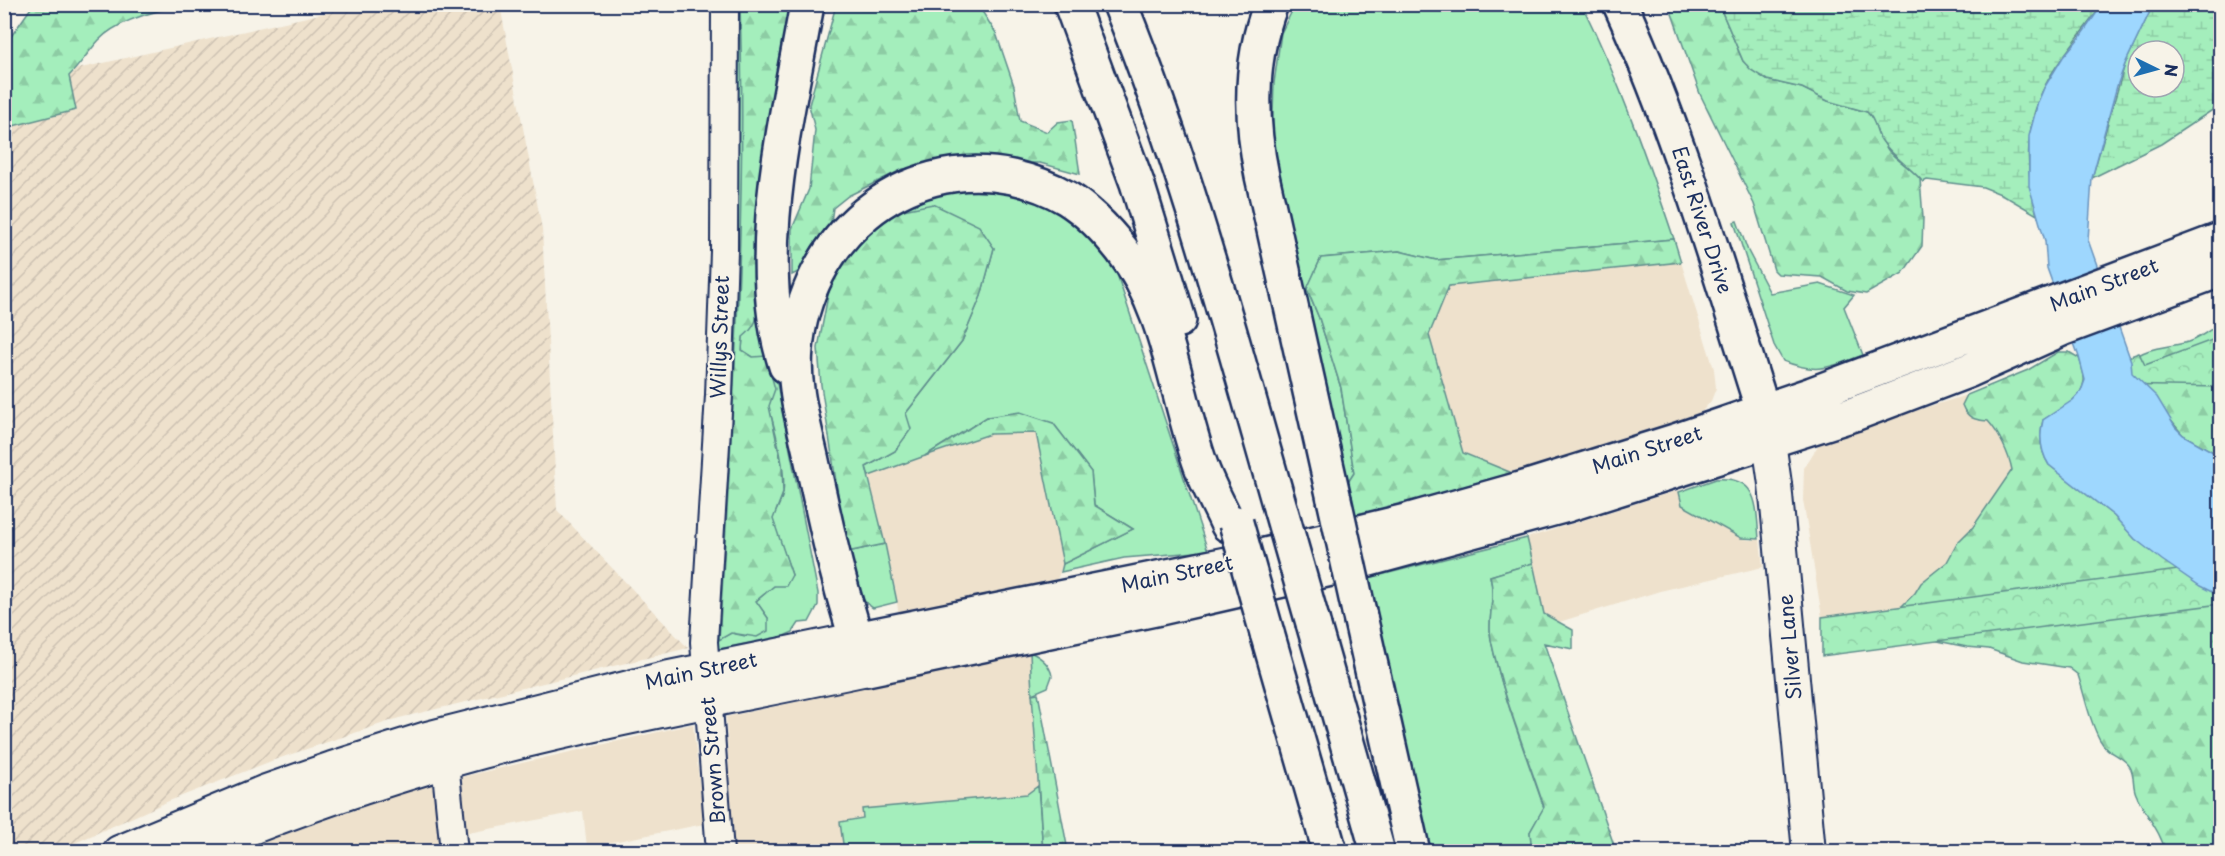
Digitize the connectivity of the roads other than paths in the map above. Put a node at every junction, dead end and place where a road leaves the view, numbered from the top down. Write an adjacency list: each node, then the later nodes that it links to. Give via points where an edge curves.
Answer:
1 (725, 4): 15 (street, Willys Street, via 725,199)
2 (807, 4): 10 (highway, via 774,210 771,266 780,344)
3 (1071, 4): 12 (highway, via 1146,212)
4 (1120, 4): 25 (highway, bridge, via 1195,211)
5 (1271, 4): 26 (highway, bridge, via 1254,72 1256,141)
6 (1620, 4): 11 (highway, East River Drive, via 1689,177)
7 (2220, 240): 9 (highway, Main Street)
8 (2220, 270): 9 (highway, Main Street)
9 (2119, 294): 11 (highway, Main Street)
10 (798, 396): 12 (highway, via 796,349 807,298 826,257 854,224 890,196 936,177 980,173 1025,181 1067,198 1094,219 1122,250 1144,285 1160,323 1201,466); 13 (highway, via 829,541)
11 (1766, 427): 13 (highway, Main Street, via 1632,455 1410,520 1177,575 1056,615); 27 (main road, Silver Lane, via 1775,484)
12 (1232, 524): 24 (highway, bridge, via 1251,575)
13 (862, 654): 14 (main road, Main Street); 16 (main road, Main Street)
14 (774, 656): 15 (main road, Main Street); 16 (main road)
15 (705, 670): 17 (street, Brown Street); 19 (main road, Main Street, via 427,738 332,768)
16 (781, 687): 17 (main road, Main Street)
17 (708, 702): 18 (main road, Main Street); 23 (street, Brown Street)
18 (445, 762): 19 (main road, Main Street); 22 (street)
19 (242, 828): 20 (main road, Main Street); 21 (main road, Main Street)
20 (119, 852)
21 (190, 852)
22 (454, 852)
23 (720, 852)
24 (1330, 852)
25 (1378, 852)
26 (1413, 852)
27 (1809, 852)

